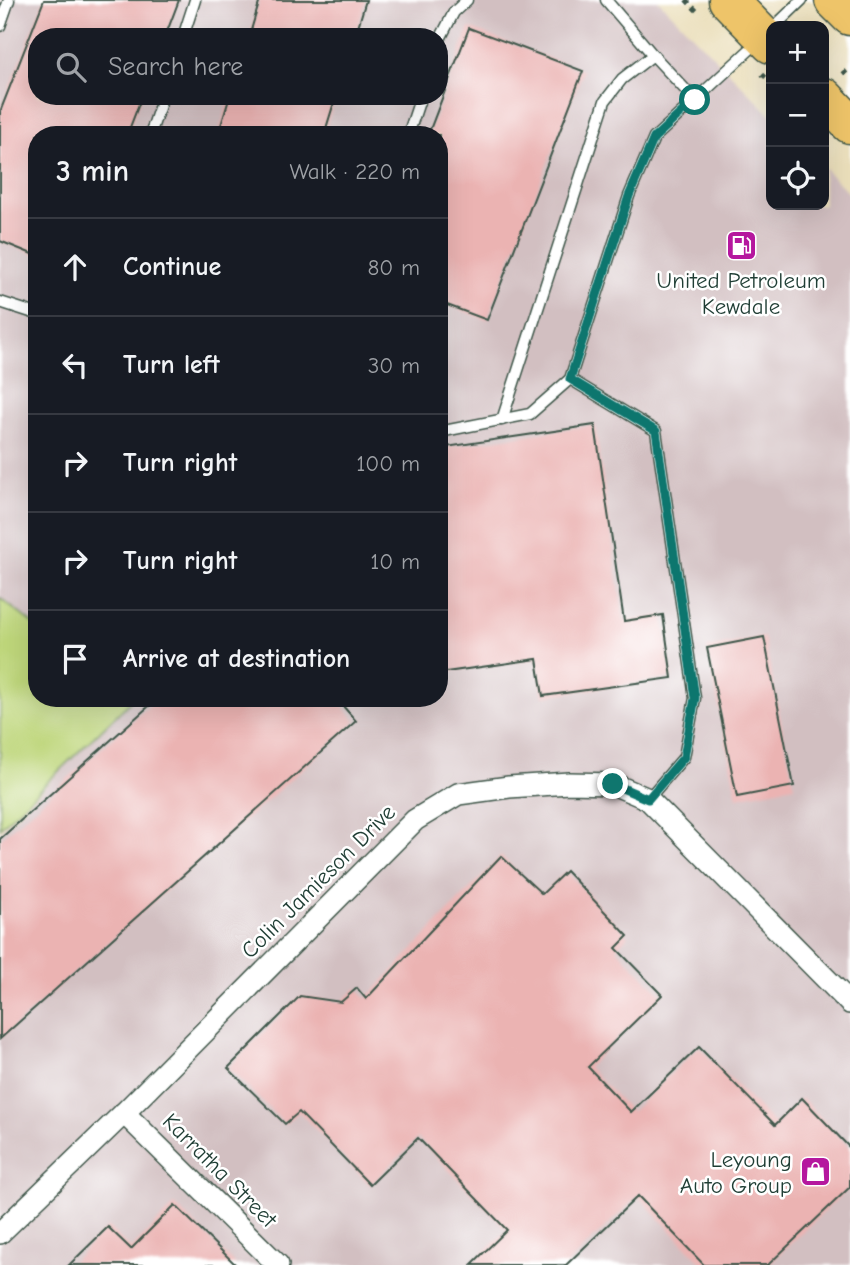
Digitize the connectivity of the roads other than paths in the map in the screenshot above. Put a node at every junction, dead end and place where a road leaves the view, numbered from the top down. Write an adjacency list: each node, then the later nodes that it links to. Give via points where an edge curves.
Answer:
1 (9, 0): 10 (lane)
2 (195, 0): 11 (lane)
3 (467, 0): 12 (lane)
4 (606, 0): 15 (lane)
5 (728, 0): 13 (highway)
6 (802, 0): 9 (lane)
7 (834, 0): 8 (highway)
8 (850, 16)
9 (782, 21)
10 (0, 26)
11 (186, 28)
12 (446, 28)
13 (766, 31)
14 (766, 38): 16 (lane)
15 (653, 55): 16 (lane); 26 (lane, via 622,79 605,101)
16 (695, 100): 25 (lane, via 654,138 629,196)
17 (829, 102): 20 (highway)
18 (160, 105): 21 (lane)
19 (418, 105): 22 (lane)
20 (850, 124)
21 (153, 126)
22 (411, 126)
23 (0, 302): 24 (lane)
24 (28, 311)
25 (570, 379): 26 (lane, via 530,414); 28 (lane, via 656,431 695,698 684,757)
26 (502, 420): 27 (lane)
27 (448, 430)
28 (648, 799): 29 (street, Colin Jamieson Drive); 30 (street, Colin Jamieson Drive, via 613,784 569,783 458,794 415,820)
29 (850, 1003)
30 (124, 1113): 31 (street, Colin Jamieson Drive); 32 (street, Karratha Street)
31 (0, 1233)
32 (278, 1265)

